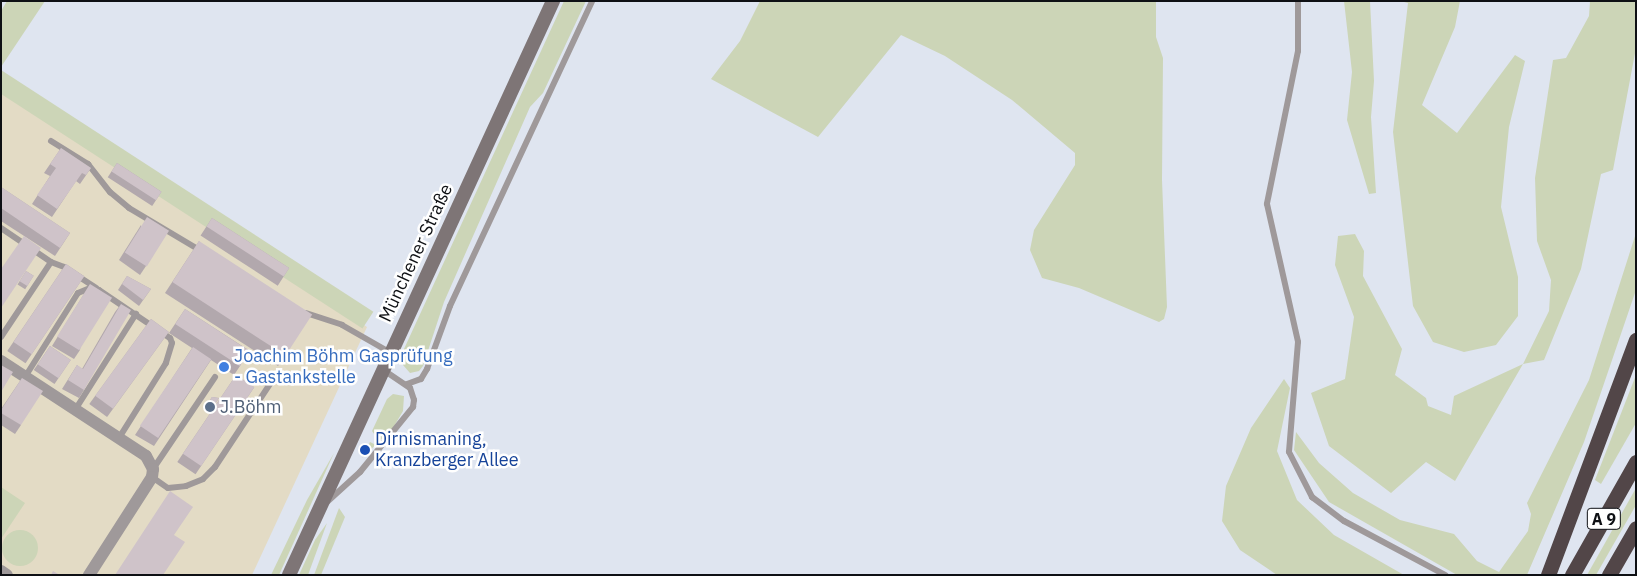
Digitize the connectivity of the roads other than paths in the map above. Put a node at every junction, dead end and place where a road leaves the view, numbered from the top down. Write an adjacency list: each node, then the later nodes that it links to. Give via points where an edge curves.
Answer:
1 (553, 1): 13 (main road, Münchener Straße)
2 (592, 1): 19 (lane, via 450,306 427,368 421,379)
3 (1298, 1): 30 (lane, via 1298,51 1267,204 1298,342 1289,452 1312,497 1344,521)
4 (52, 141): 6 (lane, via 88,164 110,192 129,208)
5 (1, 228): 7 (lane)
6 (205, 253)
7 (51, 262): 8 (lane, via 64,266); 11 (lane)
8 (100, 290): 10 (lane); 16 (lane, via 90,288 78,293)
9 (300, 310): 13 (lane, via 342,326)
10 (136, 314): 20 (lane); 21 (lane, via 170,338 172,351)
11 (1, 337)
12 (1636, 340): 31 (highway)
13 (391, 353): 15 (main road, Münchener Straße)
14 (1, 361): 16 (street)
15 (383, 370): 19 (lane); 24 (main road, Münchener Straße)
16 (25, 377): 20 (street)
17 (215, 377): 23 (lane)
18 (274, 378): 23 (lane, via 215,467 203,479 186,486 168,488)
19 (407, 384): 24 (lane, via 414,400 410,413 360,472)
20 (76, 410): 21 (street)
21 (119, 438): 23 (street, via 146,456)
22 (1636, 462): 32 (highway, A 9)
23 (152, 473): 28 (street)
24 (320, 508): 29 (main road, Münchener Straße)
25 (1636, 528): 33 (highway, A 9)
26 (1, 571): 27 (street)
27 (7, 575)
28 (89, 575)
29 (289, 575)
30 (1445, 575)
31 (1548, 575)
32 (1572, 575)
33 (1609, 575)

